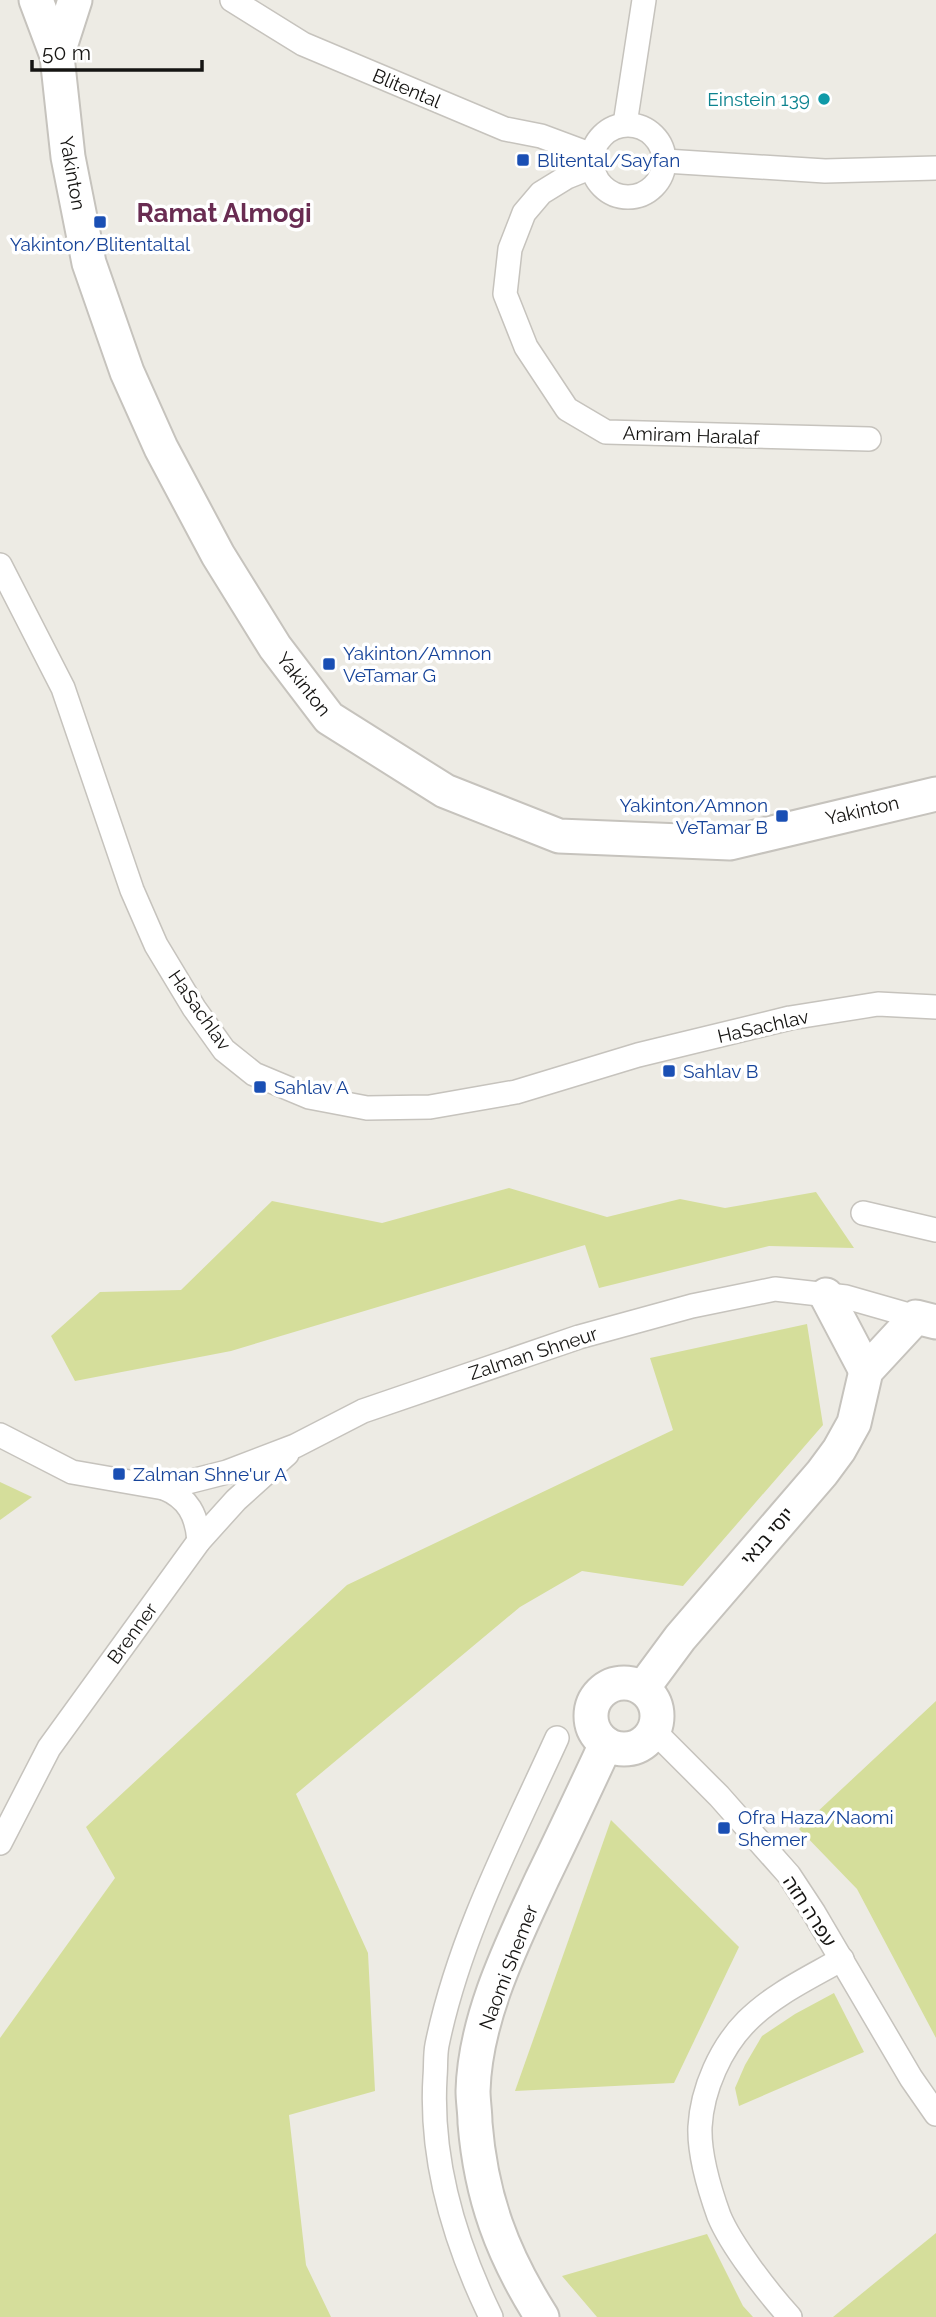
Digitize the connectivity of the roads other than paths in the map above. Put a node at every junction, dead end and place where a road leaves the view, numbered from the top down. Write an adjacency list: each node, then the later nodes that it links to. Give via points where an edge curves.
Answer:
1 (36, 0): 5 (street, Yakinton)
2 (75, 0): 5 (street, Yakinton)
3 (232, 0): 7 (street, Blitental, via 303,44 505,128 541,136)
4 (644, 0): 6 (street)
5 (57, 56): 12 (street, Yakinton, via 68,157 89,263 127,372 218,555 275,647 329,718 444,792 559,836 730,843)
6 (625, 124): 7 (street, via 604,134); 8 (street, via 648,130 663,149)
7 (592, 161): 8 (street, via 603,187 625,197 637,196 657,183); 10 (street, Amiram Haralaf, via 541,192 524,213 510,249 505,294 526,347 566,409 606,432)
8 (665, 161): 9 (street, via 825,171)
9 (936, 167)
10 (869, 439)
11 (0, 565): 13 (street, HaSachlav, via 63,688 132,890 156,945 224,1050 254,1074 309,1097 367,1108 430,1107 516,1092 638,1055 790,1018 878,1004)
12 (936, 794)
13 (936, 1007)
14 (863, 1213): 15 (street)
15 (936, 1230)
16 (826, 1295): 17 (street, Zalman Shneur); 18 (street); 20 (street, Zalman Shneur, via 775,1289 579,1337 363,1410)
17 (926, 1319): 18 (street, יוסי בנאי)
18 (866, 1371): 23 (street, יוסי בנאי, via 853,1423 839,1450)
19 (0, 1435): 21 (street, Zalman Shneur, via 72,1472)
20 (295, 1446): 21 (street, Zalman Shneur, via 227,1472); 22 (street, Brenner)
21 (164, 1488): 22 (street, Zalman Shneur, via 186,1501 198,1525)
22 (199, 1541): 27 (street, Brenner, via 49,1748)
23 (643, 1688): 24 (street, via 658,1712); 26 (street, via 623,1682 596,1697 590,1717)
24 (654, 1731): 26 (street, via 638,1746 627,1749); 28 (street, עפרה חזה, via 789,1875)
25 (557, 1738): 30 (street, via 488,1890 458,1970 437,2046 438,2160 474,2281)
26 (606, 1744): 31 (street, Naomi Shemer, via 495,1987 479,2042 473,2091 486,2199 508,2258)
27 (0, 1843)
28 (842, 1959): 29 (street, עפרה חזה); 32 (street, via 775,1997 747,2021 725,2048 707,2089 700,2127 706,2171 720,2218 747,2263)
29 (936, 2114)
30 (491, 2317)
31 (542, 2317)
32 (790, 2317)

